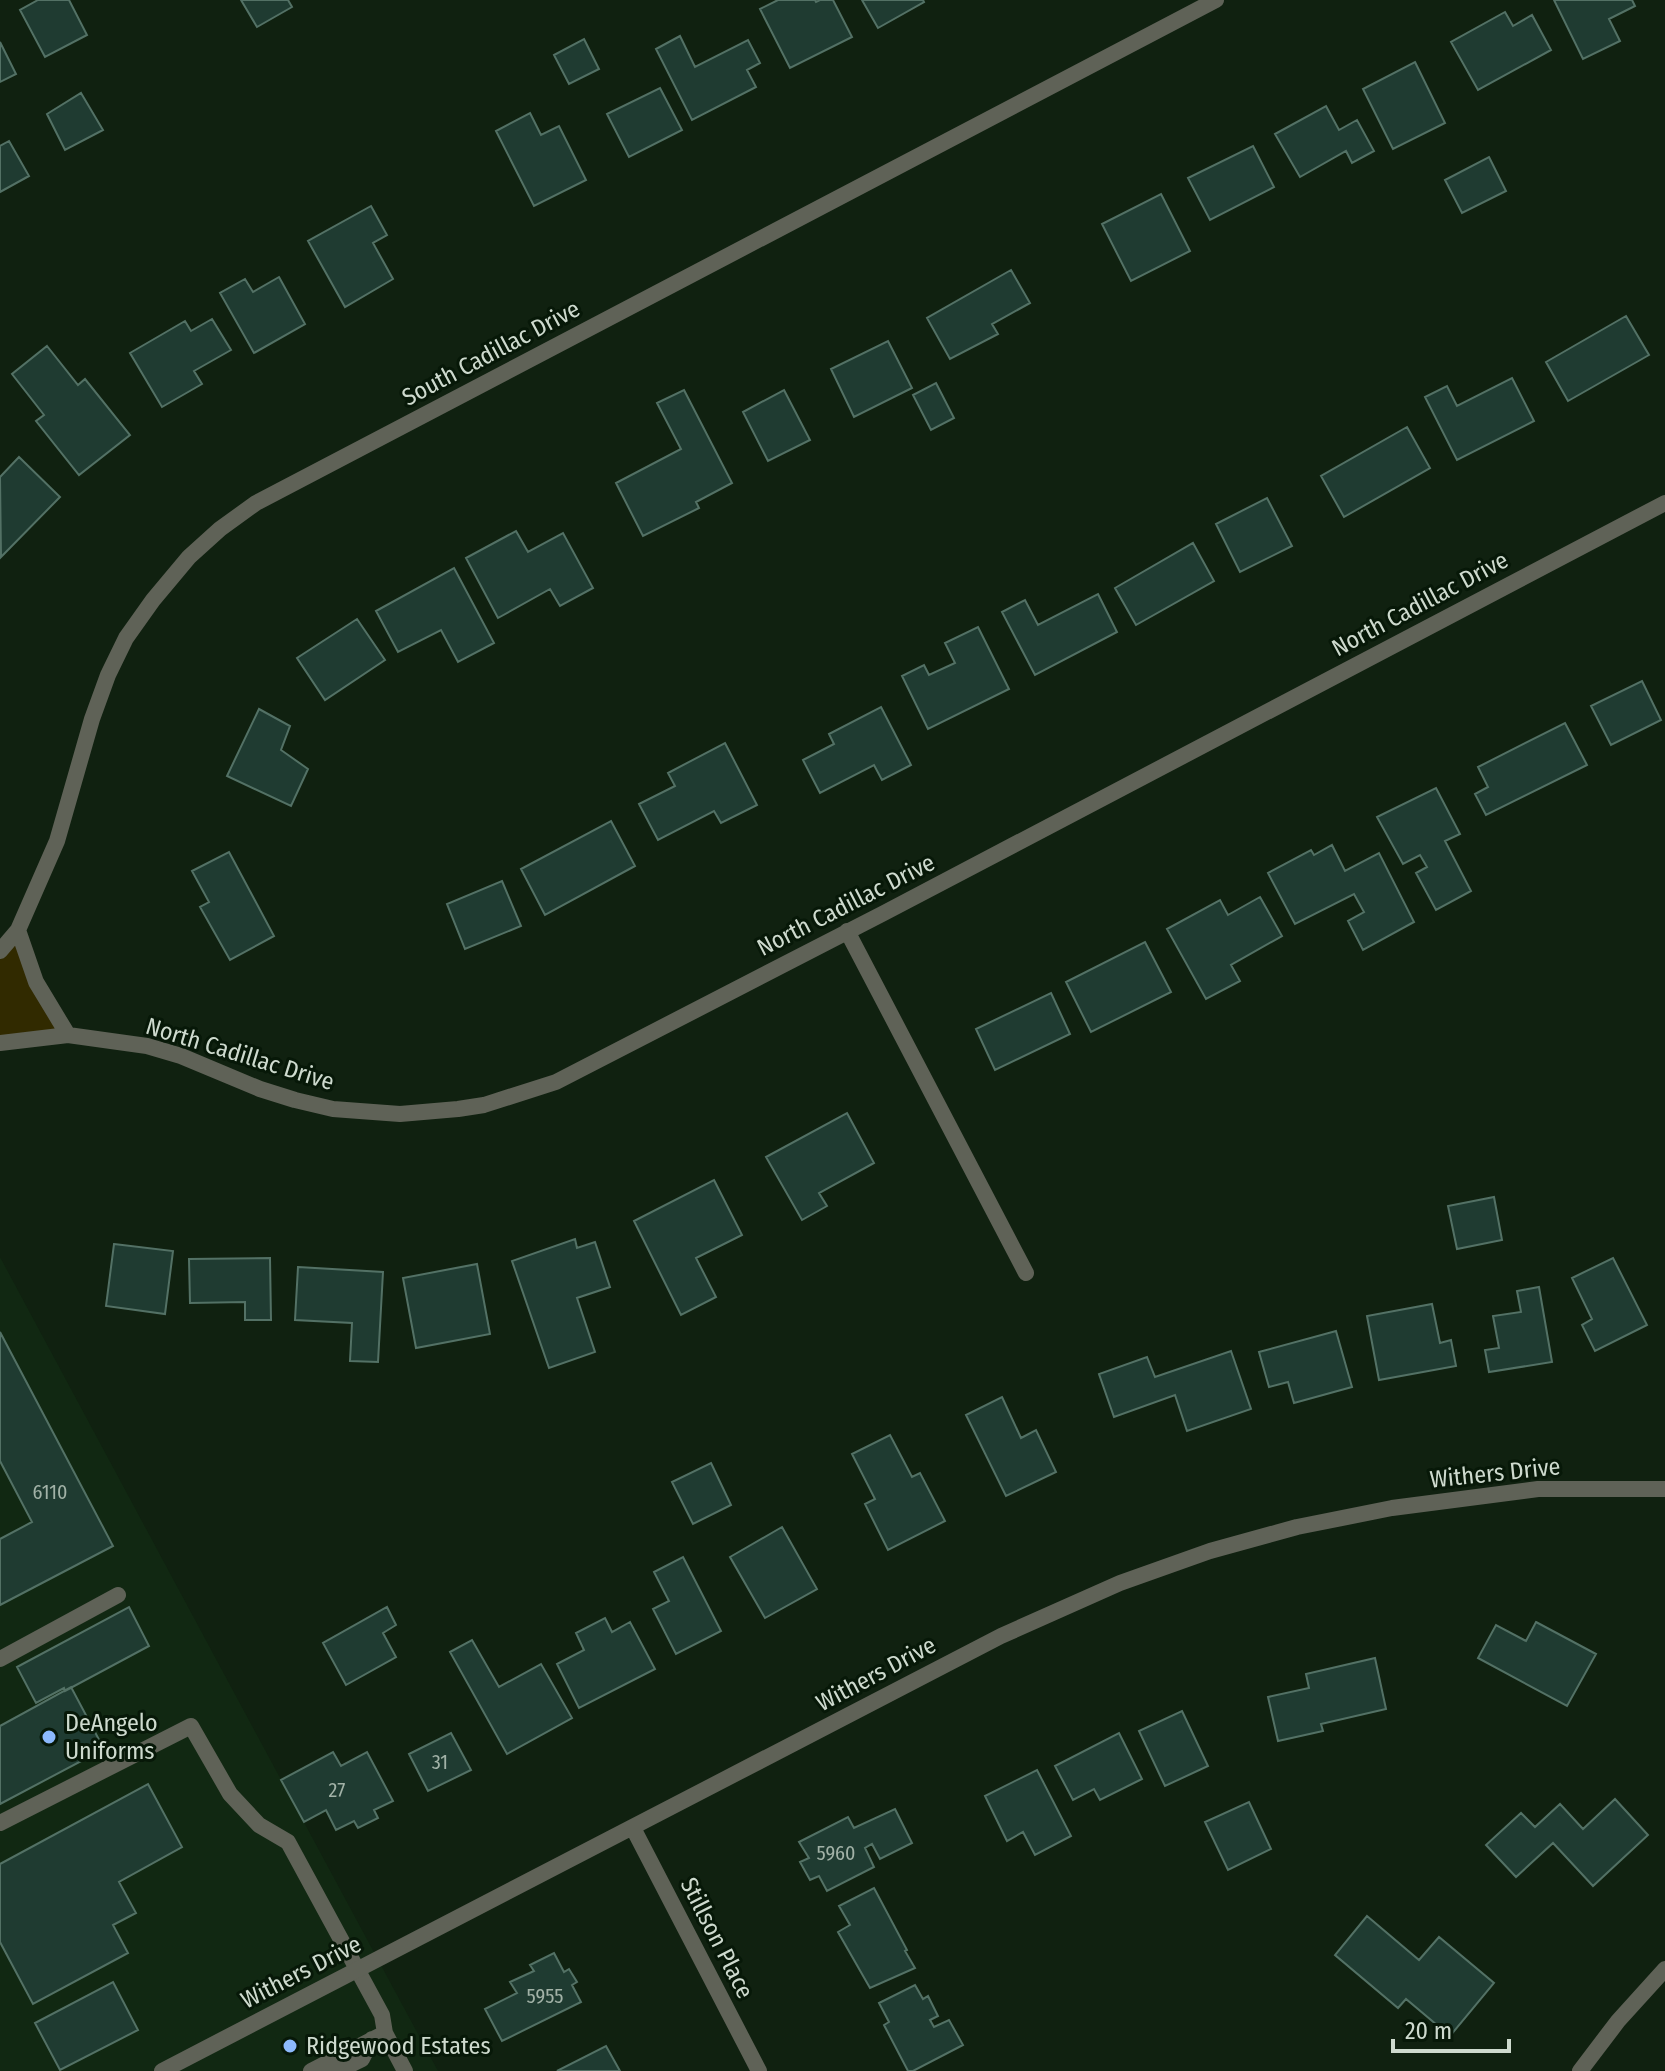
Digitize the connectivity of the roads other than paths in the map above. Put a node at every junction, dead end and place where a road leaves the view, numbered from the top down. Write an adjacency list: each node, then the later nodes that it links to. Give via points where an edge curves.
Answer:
1 (1216, 0): 3 (street, South Cadillac Drive, via 256,503 220,529 180,568 126,638 92,719 57,841)
2 (1665, 503): 4 (street, North Cadillac Drive)
3 (18, 930): 5 (street, South Cadillac Drive); 6 (street, via 36,982)
4 (847, 931): 6 (street, North Cadillac Drive, via 556,1082 458,1109 400,1114 333,1109 260,1089 147,1046); 8 (street)
5 (0, 951)
6 (68, 1035): 7 (street, North Cadillac Drive)
7 (0, 1043)
8 (1026, 1273)
9 (1665, 1489): 13 (street, Withers Drive, via 1538,1489 1392,1508 1210,1551 1120,1583 1001,1636)
10 (118, 1595): 11 (street)
11 (0, 1659)
12 (0, 1823): 15 (street, via 191,1726 230,1794 259,1825 288,1842)
13 (633, 1828): 15 (street, Withers Drive); 21 (street, Stillson Place)
14 (1665, 1969): 22 (street)
15 (356, 1970): 16 (street, via 382,2015); 17 (street, Withers Drive)
16 (378, 2036): 18 (street); 19 (street, via 362,2059); 20 (street)
17 (162, 2071)
18 (311, 2071)
19 (338, 2071)
20 (405, 2071)
21 (759, 2071)
22 (1580, 2071)

